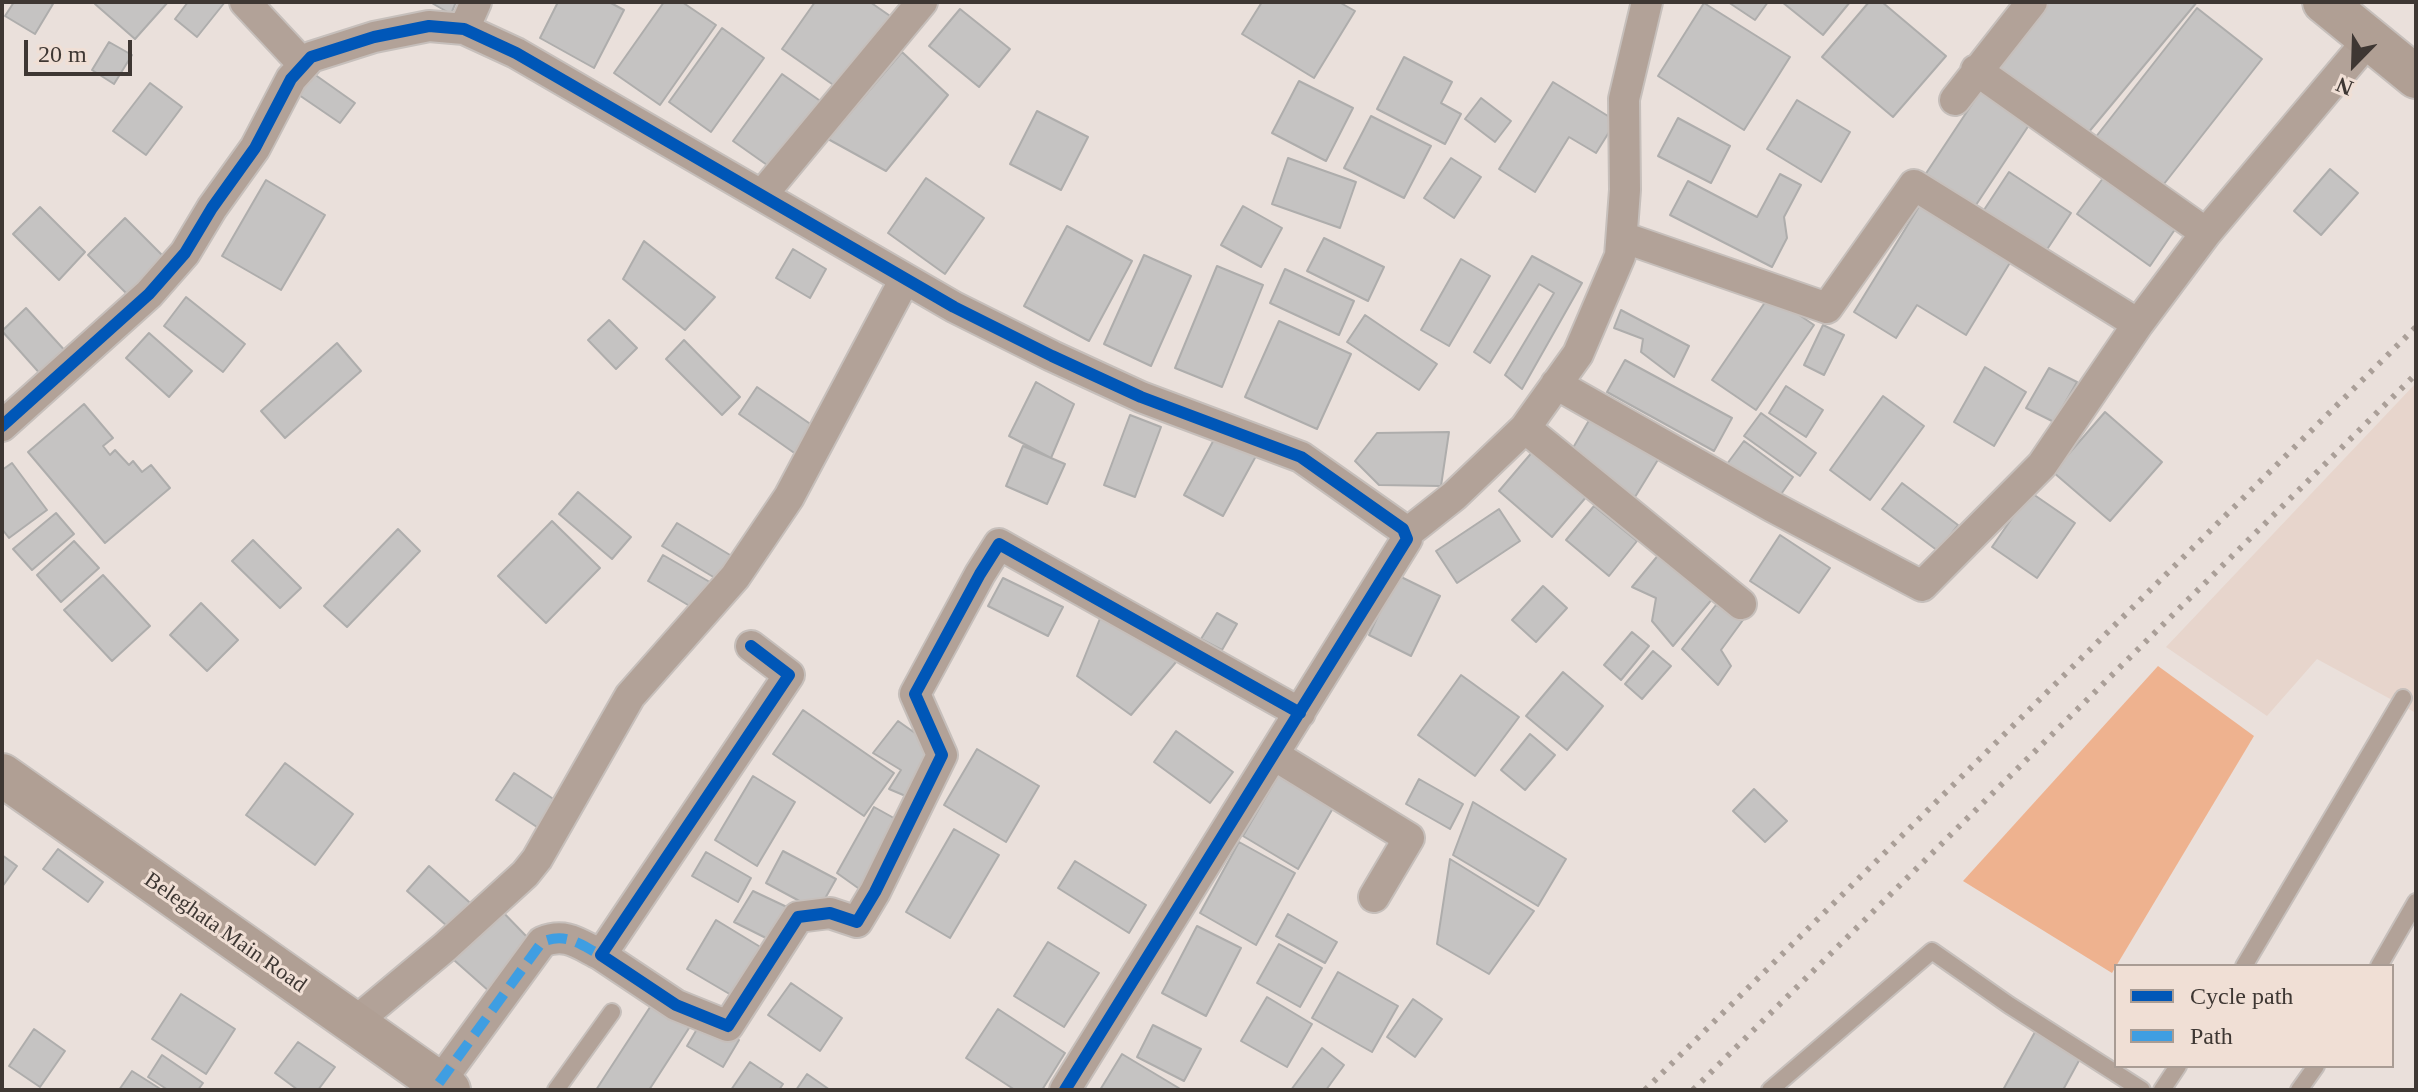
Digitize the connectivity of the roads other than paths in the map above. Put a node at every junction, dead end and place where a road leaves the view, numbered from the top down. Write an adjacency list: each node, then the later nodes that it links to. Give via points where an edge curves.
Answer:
1 (245, 2): 8 (street)
2 (922, 2): 12 (street)
3 (1647, 2): 14 (street, via 1624,99)
4 (2032, 2): 9 (street)
5 (2324, 2): 7 (main road)
6 (470, 16): 8 (street, via 374,37); 12 (street, via 516,53)
7 (2371, 37): 10 (main road); 13 (street)
8 (303, 64): 18 (street, via 255,148 171,270)
9 (1976, 70): 11 (street); 13 (street)
10 (2416, 77)
11 (1955, 100)
12 (762, 195): 15 (street)
13 (2206, 233): 16 (street)
14 (1622, 237): 16 (street, via 1827,308 1914,185); 17 (street, via 1620,256 1578,354)
15 (905, 279): 20 (street, via 1141,397 1310,461); 33 (street, via 789,497 735,577 630,696 537,859 445,947)
16 (2138, 324): 17 (street, via 2042,465 1922,586)
17 (1556, 384): 19 (street)
18 (2, 426)
19 (1525, 428): 20 (street); 21 (street)
20 (1406, 534): 24 (street)
21 (1741, 604)
22 (751, 646): 29 (street, via 789,675)
23 (2403, 698): 30 (lane)
24 (1300, 713): 25 (street); 29 (street, via 999,544 915,694 942,755 857,922 830,913 798,917 728,1026 676,1005)
25 (1274, 755): 27 (street, via 1409,838); 38 (street)
26 (2, 775): 33 (main road, Beleghata Main Road)
27 (1374, 897)
28 (2416, 902): 31 (lane)
29 (601, 955): 36 (street, via 555,936 542,942)
30 (2245, 964)
31 (2380, 964)
32 (612, 1012): 37 (lane)
33 (354, 1023): 36 (main road, Beleghata Main Road)
34 (2177, 1068): 41 (lane)
35 (2315, 1068): 42 (lane)
36 (444, 1086)
37 (556, 1090)
38 (1065, 1090)
39 (1770, 1090): 40 (lane, via 1932,951)
40 (2142, 1090)
41 (2162, 1090)
42 (2299, 1090)

